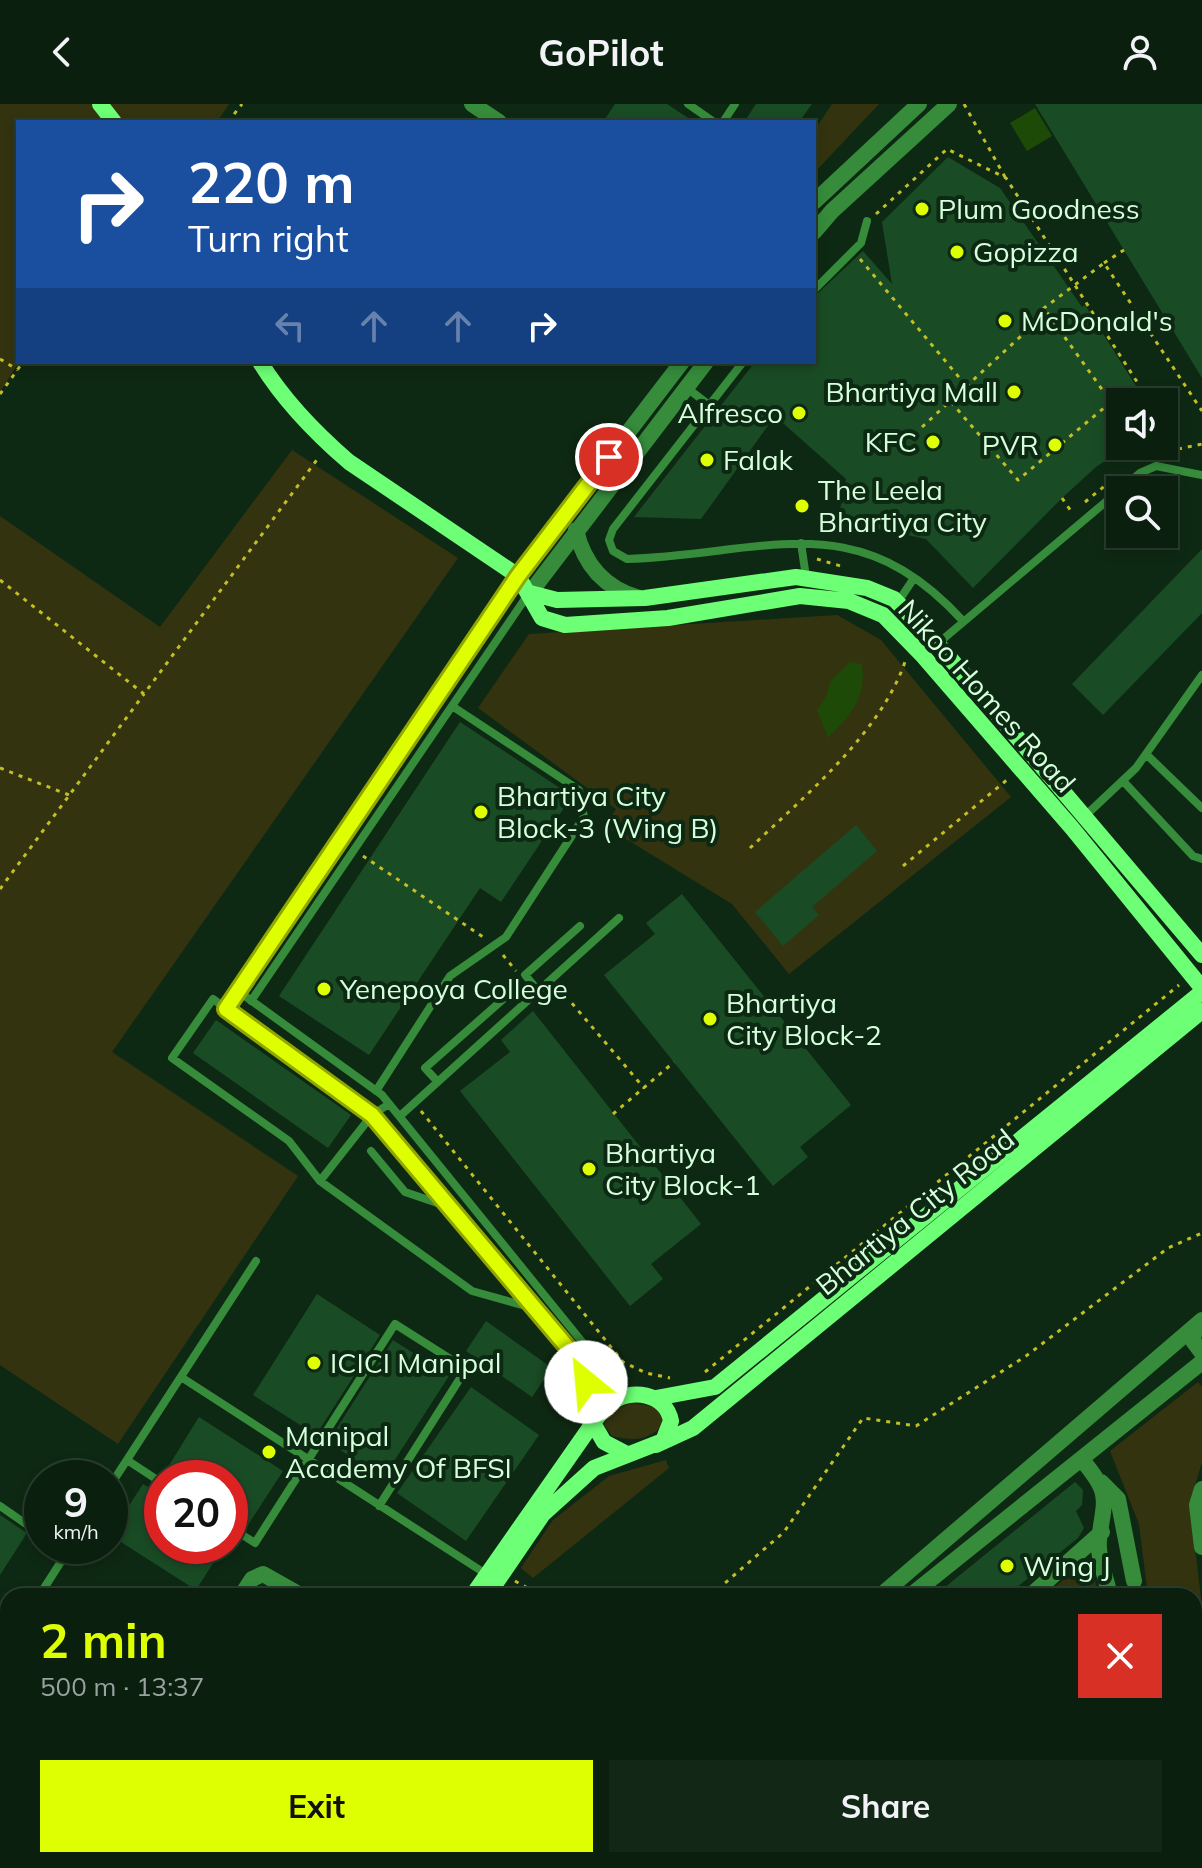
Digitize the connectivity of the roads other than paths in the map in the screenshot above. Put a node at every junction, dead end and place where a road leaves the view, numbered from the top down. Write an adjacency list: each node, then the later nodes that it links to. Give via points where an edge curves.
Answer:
1 (100, 104): 6 (street)
2 (472, 104): 7 (street)
3 (688, 104): 8 (lane)
4 (919, 104): 9 (street)
5 (949, 104): 11 (street)
6 (112, 120)
7 (496, 120)
8 (711, 120)
9 (816, 200)
10 (867, 221): 12 (lane, via 861,243)
11 (816, 230)
12 (816, 288)
13 (261, 364): 21 (street, via 288,402 349,462)
14 (680, 364): 21 (street)
15 (741, 364): 17 (lane)
16 (696, 375): 17 (lane); 19 (street)
17 (709, 405): 20 (lane, via 613,529 613,551 632,559)
18 (1202, 475): 27 (lane, via 1156,466 1140,473)
19 (576, 530): 24 (street); 25 (street, via 584,556 600,577)
20 (801, 543): 22 (lane); 23 (lane, via 861,551)
21 (518, 576): 24 (street); 43 (lane)
22 (806, 578): 25 (street, Nikoo Homes Road); 26 (street, Nikoo Homes Road, via 867,588)
23 (914, 578): 26 (lane); 27 (lane)
24 (530, 593): 25 (street, Nikoo Homes Road, via 557,600); 29 (street, Nikoo Homes Road, via 542,618 565,625 668,618 785,597 831,597 883,615); 31 (lane)
25 (640, 599)
26 (897, 603): 28 (street, Nikoo Homes Road)
27 (963, 621): 28 (lane)
28 (937, 643): 29 (lane); 35 (street, Nikoo Homes Road)
29 (917, 652): 36 (street, Nikoo Homes Road)
30 (1202, 675): 32 (lane)
31 (452, 706): 45 (lane); 49 (lane, via 579,790 582,823 506,937 450,976)
32 (1147, 755): 33 (lane); 34 (lane)
33 (1124, 782): 35 (lane); 37 (lane, via 1193,856)
34 (1202, 808)
35 (1086, 816): 36 (lane); 40 (street, Nikoo Homes Road)
36 (1072, 828): 42 (street, Nikoo Homes Road)
37 (1202, 859)
38 (619, 918): 41 (lane)
39 (580, 926): 41 (lane, via 525,975)
40 (1202, 955)
41 (535, 990): 48 (lane)
42 (1202, 990): 62 (street, Bhartiya City Road, via 715,1387)
43 (238, 991): 45 (lane); 46 (lane)
44 (508, 995): 48 (lane, via 425,1068)
45 (251, 1001): 49 (lane)
46 (226, 1009): 51 (lane); 54 (lane, via 213,999 172,1058 289,1141)
47 (1202, 1011): 64 (street, Bhartiya City Road, via 693,1428)
48 (437, 1081): 52 (lane)
49 (376, 1091): 50 (lane)
50 (389, 1104): 51 (lane); 52 (lane)
51 (372, 1115): 54 (lane); 55 (lane)
52 (400, 1116): 61 (lane)
53 (371, 1151): 55 (lane, via 405,1192)
54 (320, 1181): 57 (lane, via 472,1291)
55 (453, 1208): 57 (lane)
56 (256, 1261): 60 (lane)
57 (536, 1309): 63 (lane, via 584,1367)
58 (1200, 1326): 59 (street, via 1193,1341); 85 (street)
59 (1201, 1361): 68 (street)
60 (181, 1377): 66 (lane); 67 (lane)
61 (626, 1396): 62 (street, Bhartiya City Road); 63 (street, via 612,1402)
62 (656, 1398): 64 (street, via 667,1407 671,1421 667,1435)
63 (593, 1423): 65 (street, via 604,1442); 78 (street)
64 (656, 1445): 65 (street, Bhartiya City Road)
65 (627, 1454): 84 (street, Bhartiya City Road, via 594,1468 543,1514)
66 (127, 1460)
67 (308, 1460): 72 (lane); 72 (lane, via 395,1324 466,1369); 75 (lane, via 255,1543)
68 (1082, 1460): 69 (street); 86 (street)
69 (1101, 1482): 74 (street, via 1106,1517); 79 (street, via 1118,1499)
70 (1202, 1489): 76 (street, via 1197,1505)
71 (0, 1506): 73 (lane)
72 (379, 1506): 78 (lane)
73 (24, 1523)
74 (1102, 1532): 87 (street); 88 (street, via 1099,1542)
75 (248, 1539)
76 (1202, 1547)
77 (59, 1564): 80 (lane)
78 (486, 1574): 83 (street)
79 (1134, 1581)
80 (44, 1588)
81 (246, 1588): 82 (street, via 263,1574)
82 (288, 1588)
83 (477, 1588)
84 (492, 1588)
85 (889, 1588)
86 (921, 1588)
87 (1039, 1588)
88 (1108, 1588)

